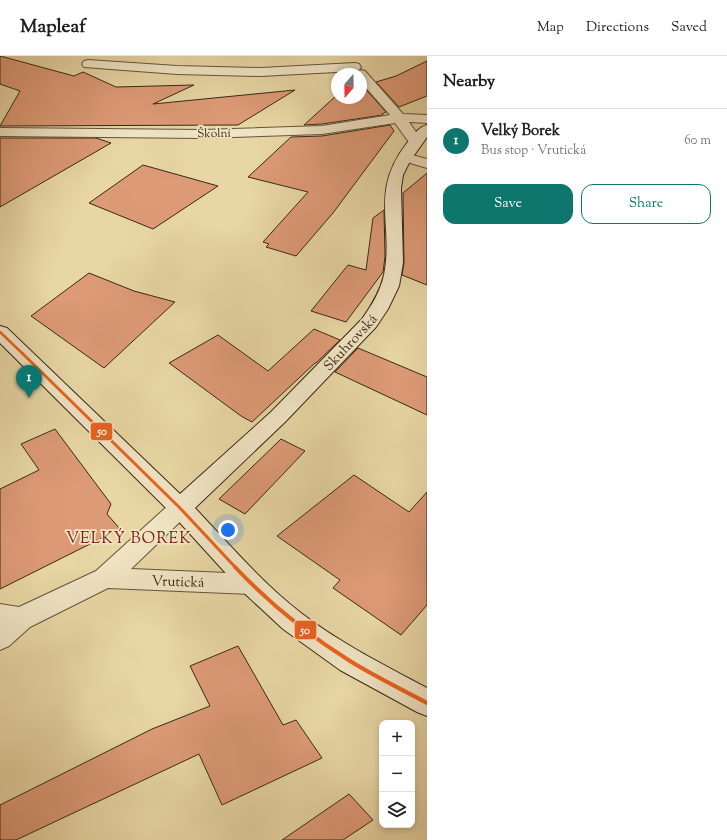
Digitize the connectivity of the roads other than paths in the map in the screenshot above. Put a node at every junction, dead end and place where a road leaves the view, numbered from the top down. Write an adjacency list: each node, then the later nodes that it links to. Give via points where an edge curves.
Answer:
1 (345, 56): 3 (street)
2 (88, 64): 4 (street, via 177,70)
3 (356, 68)
4 (331, 72)
5 (367, 81): 6 (street)
6 (398, 118): 7 (street, Školní); 9 (street, Školní, via 314,130 202,134); 10 (street)
7 (427, 119)
8 (427, 129): 10 (street, Skuhrovská)
9 (0, 132)
10 (410, 149): 11 (street); 13 (street, Skuhrovská, via 397,173 392,195 395,262 393,277 381,307 369,323 278,417)
11 (427, 164)
12 (0, 332): 13 (street)
13 (180, 508): 14 (street, Vrutická); 15 (street)
14 (105, 578): 15 (street, Vrutická); 16 (street, Vrutická)
15 (251, 584): 18 (street, via 292,621 350,661)
16 (11, 617): 17 (street, Vrutická)
17 (0, 638)
18 (427, 703)

